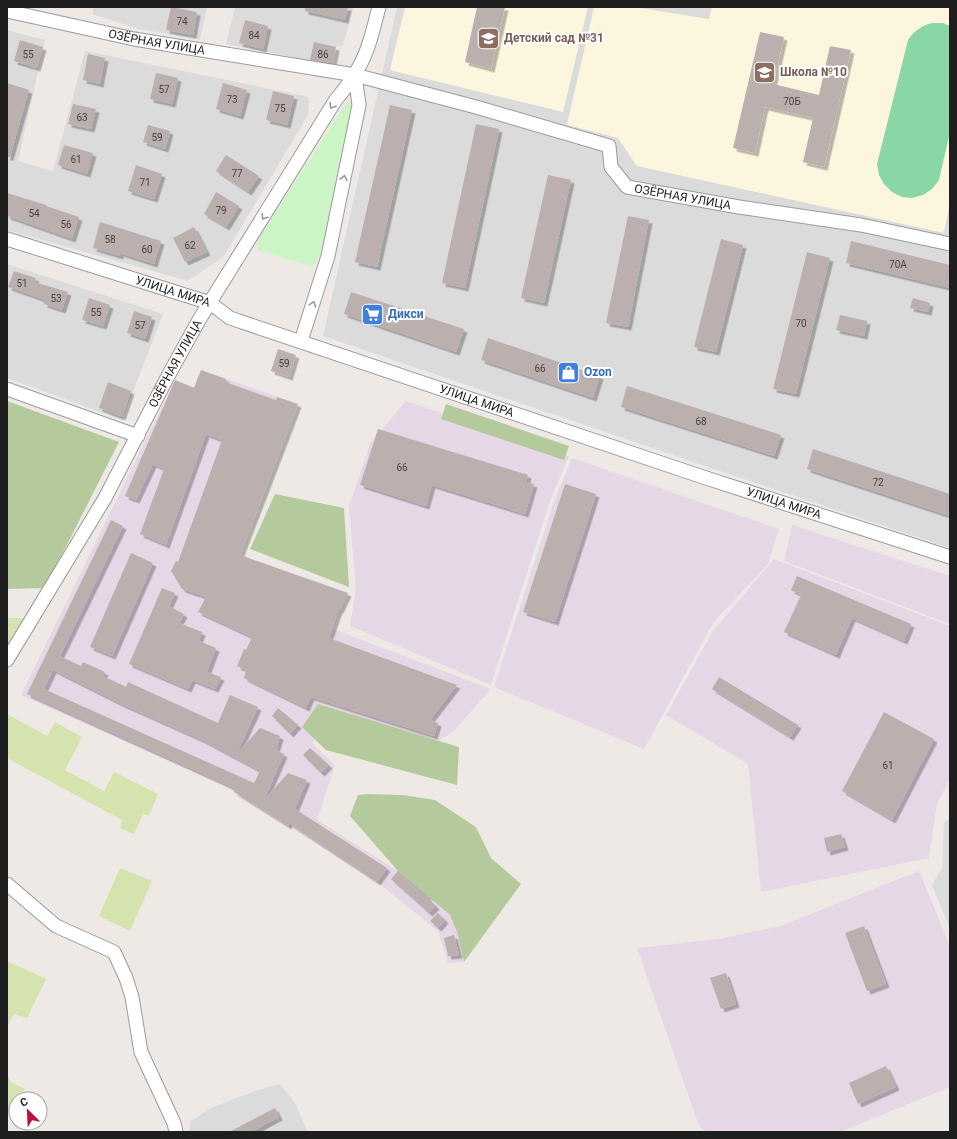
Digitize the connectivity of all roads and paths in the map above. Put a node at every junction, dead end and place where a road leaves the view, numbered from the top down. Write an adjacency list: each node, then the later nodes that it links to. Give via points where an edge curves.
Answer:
1 (379, 7): 3 (street, ОЗЁРНАЯ УЛИЦА, via 370,41)
2 (7, 11): 3 (street, ОЗЁРНАЯ УЛИЦА, via 134,39)
3 (355, 75): 5 (street, ОЗЁРНАЯ УЛИЦА, via 609,146 611,167 627,187 860,225); 6 (street, ОЗЁРНАЯ УЛИЦА, one-way to 6, via 336,101); 7 (street, one-way to 3, via 328,256 350,150 359,105)
4 (7, 239): 6 (street, УЛИЦА МИРА)
5 (950, 244)
6 (210, 303): 7 (street, УЛИЦА МИРА, via 230,318); 9 (street, ОЗЁРНАЯ УЛИЦА, via 168,376)
7 (301, 341): 10 (street, УЛИЦА МИРА)
8 (7, 389): 9 (street)
9 (138, 436): 11 (street, ОЗЁРНАЯ УЛИЦА, via 105,498)
10 (950, 557)
11 (7, 660)
12 (7, 884): 13 (street, via 56,926 114,952 132,997 142,1052)
13 (176, 1132)

